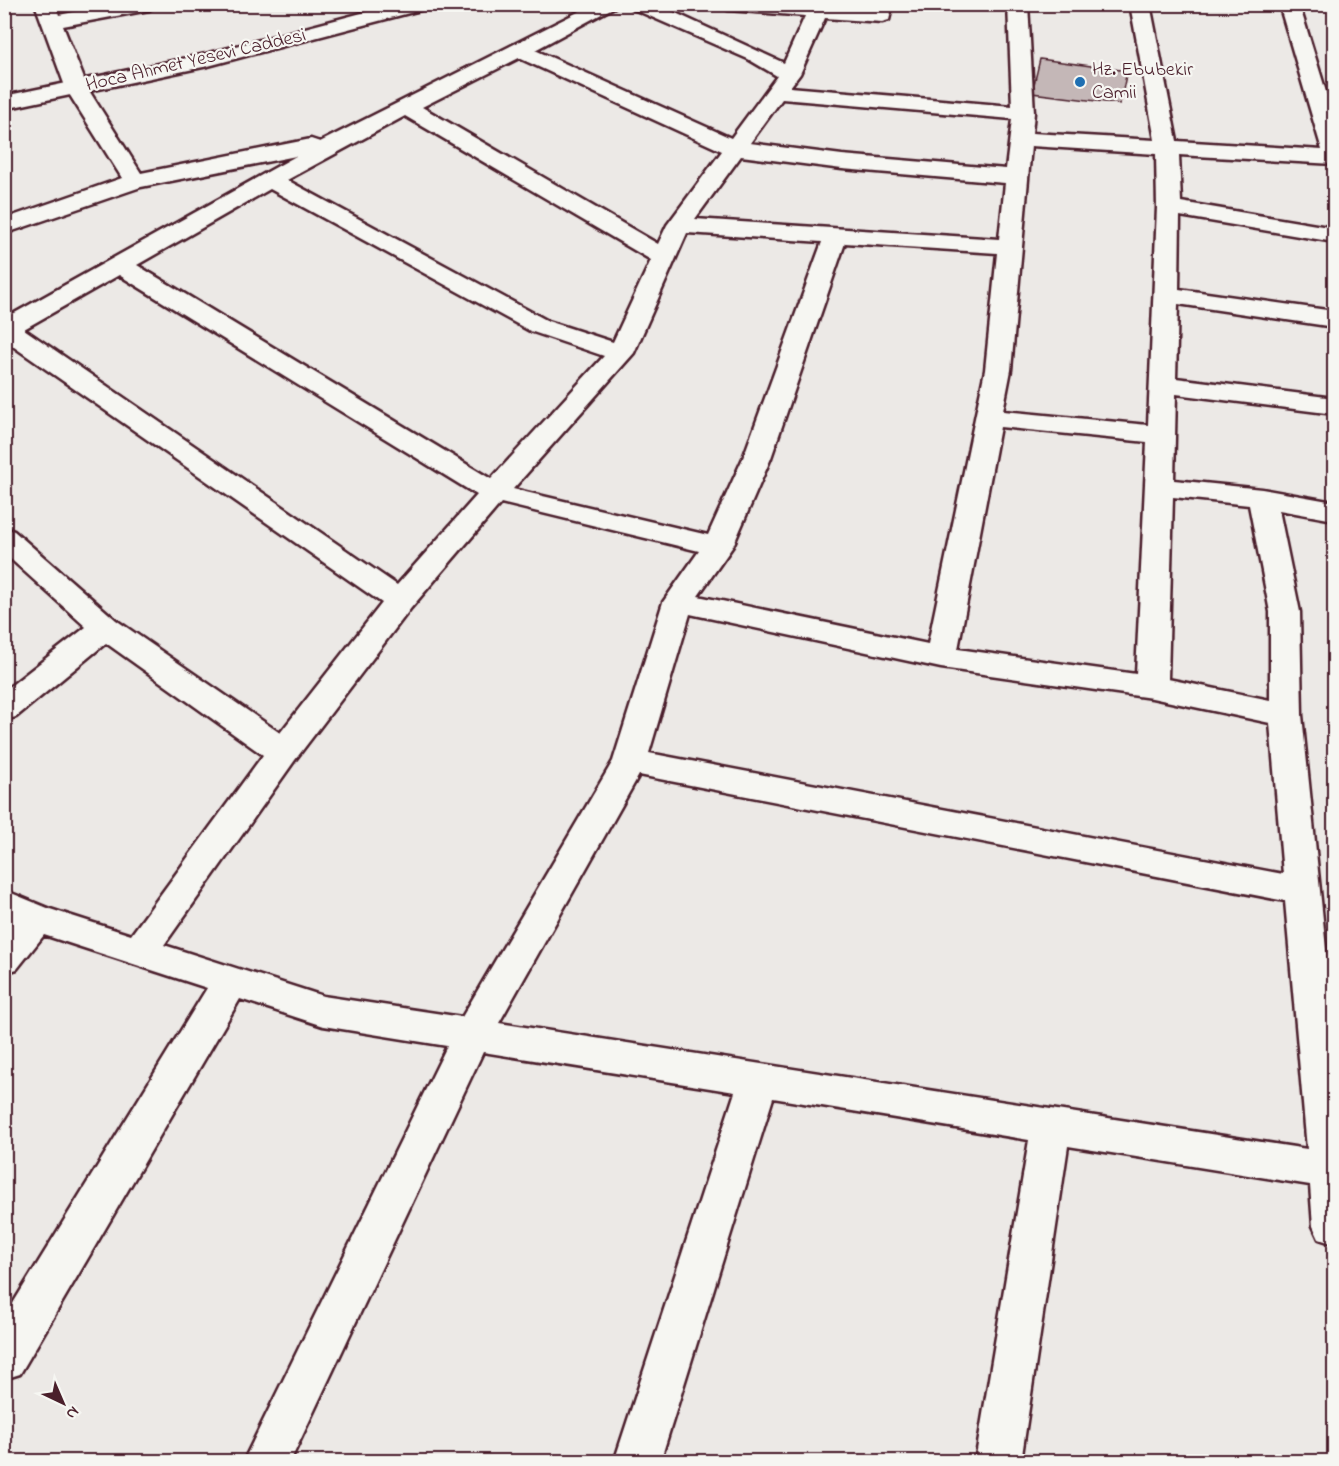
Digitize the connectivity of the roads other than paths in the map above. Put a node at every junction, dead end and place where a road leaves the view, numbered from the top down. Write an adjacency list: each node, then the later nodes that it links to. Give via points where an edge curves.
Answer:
1 (149, 4): 12 (street)
2 (610, 4): 13 (street)
3 (638, 4): 14 (street, via 755,55)
4 (728, 4): 10 (street)
5 (883, 4): 11 (street, via 882,16)
6 (1018, 4): 18 (street)
7 (1140, 4): 21 (street)
8 (1289, 4): 23 (street)
9 (405, 6): 15 (street, Hoca Ahmet Yesevi Caddesi, via 271,44)
10 (764, 6): 11 (street)
11 (818, 10): 14 (street)
12 (48, 13): 15 (street)
13 (519, 50): 17 (street); 22 (street)
14 (782, 83): 18 (street, via 868,102); 22 (street)
15 (77, 89): 16 (street, Hoca Ahmet Yesevi Caddesi); 26 (street)
16 (4, 103)
17 (406, 107): 20 (street); 33 (street)
18 (1023, 113): 19 (street)
19 (1020, 139): 21 (street); 24 (street)
20 (339, 140): 25 (street); 26 (street)
21 (1167, 145): 23 (street); 27 (street)
22 (734, 148): 24 (street); 28 (street)
23 (1335, 155)
24 (1017, 177): 32 (street)
25 (270, 180): 34 (street); 38 (street, via 539,326)
26 (135, 182): 29 (street)
27 (1169, 207): 31 (street); 35 (street)
28 (679, 225): 30 (street); 33 (street)
29 (4, 227)
30 (836, 235): 32 (street); 48 (street, via 756,458)
31 (1335, 235)
32 (1010, 247): 41 (street, via 998,370)
33 (664, 258): 38 (street)
34 (119, 265): 37 (street); 44 (street)
35 (1166, 295): 36 (street); 39 (street)
36 (1335, 319)
37 (5, 330): 49 (street)
38 (621, 353): 44 (street)
39 (1163, 384): 40 (street); 42 (street)
40 (1335, 406)
41 (988, 418): 42 (street); 52 (street)
42 (1161, 435): 43 (street)
43 (1159, 487): 45 (street); 53 (street)
44 (494, 493): 48 (street); 49 (street)
45 (1262, 498): 46 (street); 55 (street, via 1285,612)
46 (1335, 511)
47 (4, 537): 51 (street)
48 (718, 546): 50 (street)
49 (400, 602): 56 (street)
50 (678, 602): 52 (street); 57 (street)
51 (105, 627): 54 (street); 56 (street)
52 (941, 657): 53 (street)
53 (1152, 687): 55 (street)
54 (4, 710)
55 (1286, 715): 58 (street)
56 (284, 752): 60 (street)
57 (630, 761): 58 (street); 63 (street)
58 (1303, 891): 66 (street)
59 (21, 911): 60 (street); 61 (street)
60 (139, 952): 62 (street)
61 (4, 959)
62 (231, 981): 63 (street, via 323,1011); 68 (street)
63 (472, 1035): 64 (street); 69 (street)
64 (759, 1080): 65 (street); 70 (street)
65 (1051, 1127): 66 (street); 71 (street)
66 (1332, 1171): 67 (street)
67 (1335, 1227)
68 (4, 1359)
69 (266, 1461)
70 (637, 1461)
71 (998, 1461)

